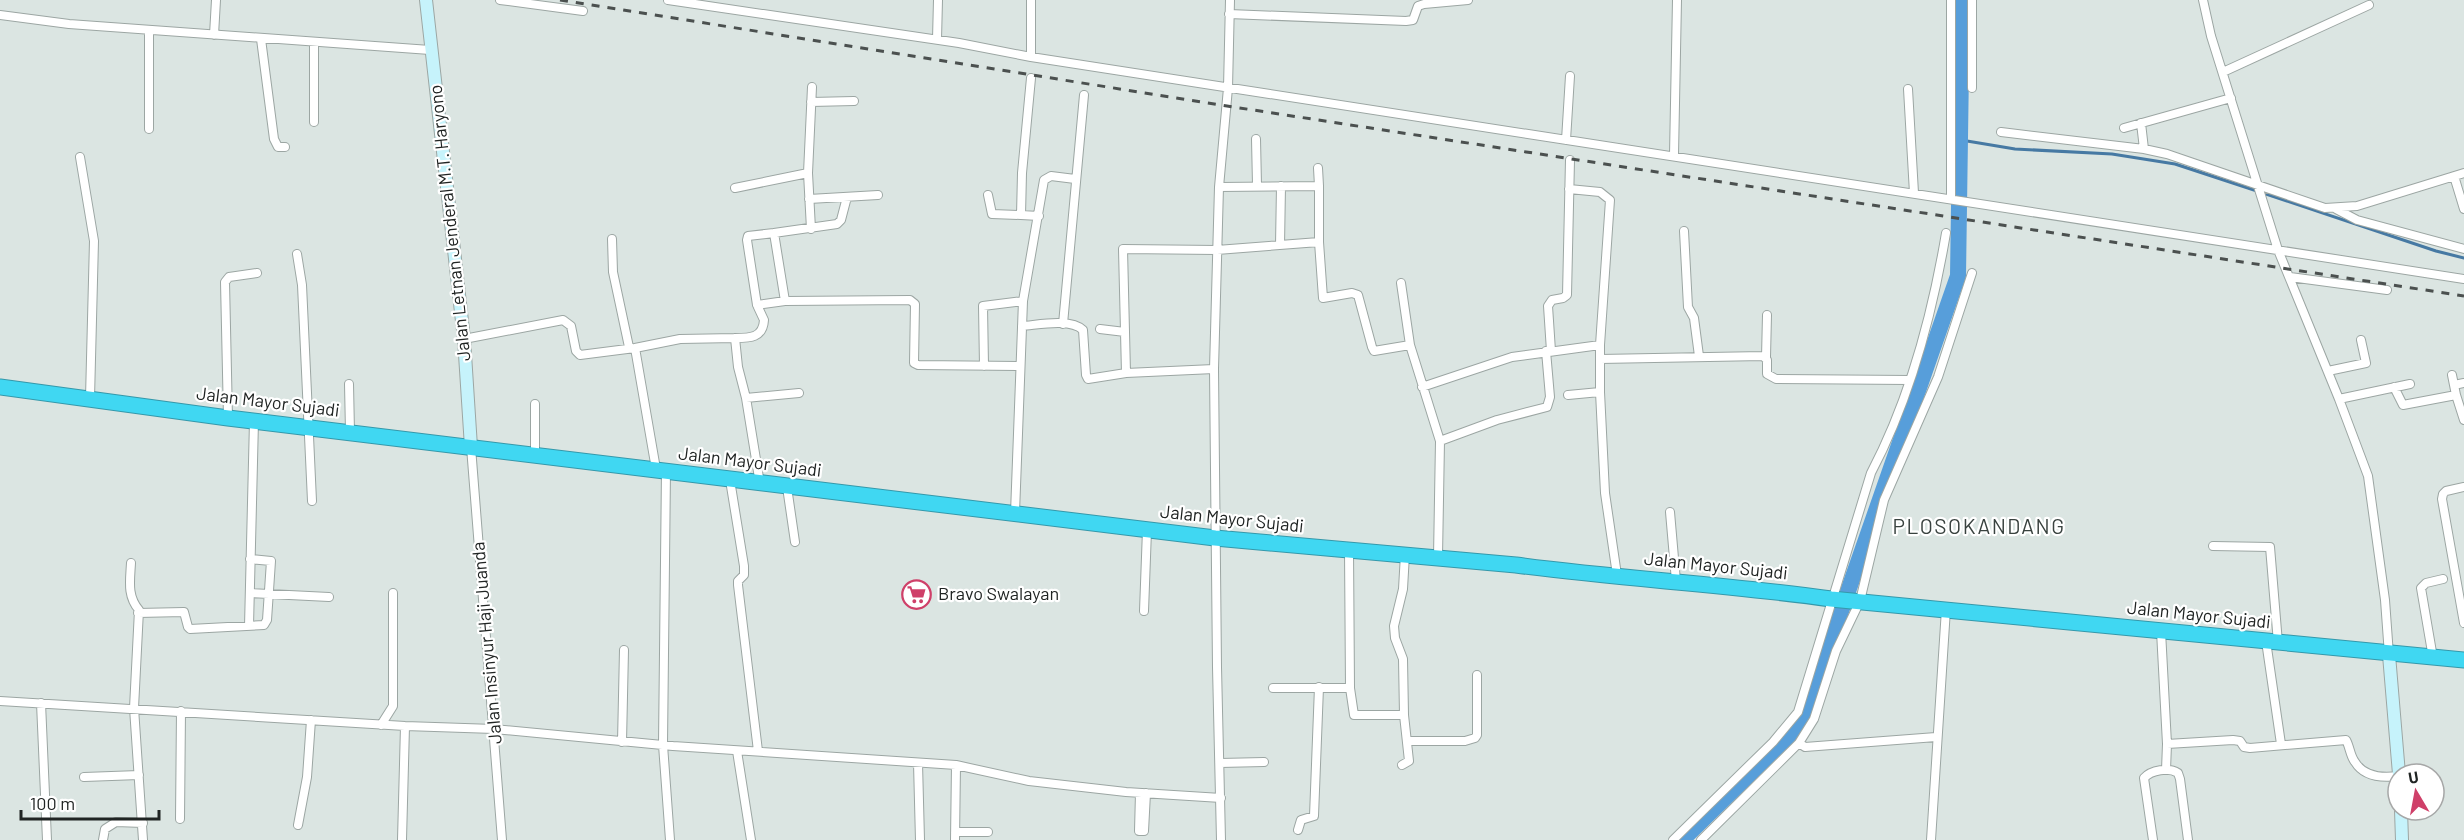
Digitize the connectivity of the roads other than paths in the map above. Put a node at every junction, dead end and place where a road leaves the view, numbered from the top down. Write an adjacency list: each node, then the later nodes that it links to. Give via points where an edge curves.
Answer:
1 (216, 0): 19 (street)
2 (426, 0): 23 (main road, Jalan Letnan Jenderal M.T. Haryono)
3 (500, 0): 15 (street)
4 (668, 0): 13 (street)
5 (938, 0): 21 (street)
6 (1031, 0): 24 (street)
7 (1230, 0): 16 (street)
8 (1468, 0): 16 (street, via 1418,6 1413,20 1406,21)
9 (1677, 0): 45 (street)
10 (1951, 0): 64 (street)
11 (1972, 0): 30 (street)
12 (2203, 0): 25 (street)
13 (710, 3): 21 (street)
14 (2369, 4): 25 (street)
15 (583, 11)
16 (1229, 14): 29 (street)
17 (0, 15): 18 (street)
18 (149, 30): 19 (street); 39 (street)
19 (214, 35): 20 (street)
20 (261, 39): 22 (street); 43 (street, via 274,139 278,147)
21 (937, 39): 24 (street)
22 (314, 43): 23 (street); 36 (street)
23 (430, 51): 96 (main road, Jalan Letnan Jenderal M.T. Haryono)
24 (1031, 57): 29 (street)
25 (2223, 72): 33 (street)
26 (1570, 75): 42 (street)
27 (1031, 78): 68 (street)
28 (812, 87): 35 (street)
29 (1228, 88): 42 (street); 56 (street)
30 (1972, 88)
31 (1908, 89): 60 (street)
32 (1084, 95): 52 (street)
33 (2231, 98): 37 (street); 59 (street)
34 (854, 101): 35 (street)
35 (812, 102): 49 (street)
36 (314, 122)
37 (2141, 123): 38 (street); 44 (street)
38 (2124, 128)
39 (149, 129)
40 (2001, 132): 44 (street)
41 (1256, 139): 53 (street)
42 (1566, 140): 45 (street)
43 (285, 147)
44 (2144, 149): 59 (street)
45 (1674, 155): 60 (street)
46 (80, 157): 123 (street, via 94,241)
47 (1570, 160): 58 (street)
48 (1318, 168): 55 (street)
49 (808, 173): 57 (street); 65 (street)
50 (2464, 173): 51 (street)
51 (2454, 176): 66 (street, via 2367,203); 67 (street)
52 (1075, 178): 69 (street, via 1046,177); 91 (street)
53 (1257, 185): 54 (street); 56 (street)
54 (1281, 186): 55 (street); 76 (street)
55 (1319, 186): 75 (street)
56 (1219, 187): 78 (street)
57 (735, 188)
58 (1569, 189): 99 (street, via 1600,192 1611,200); 101 (street, via 1567,295 1552,300 1548,306)
59 (2260, 189): 66 (street); 79 (street)
60 (1914, 193): 64 (street)
61 (878, 195): 63 (street)
62 (988, 195): 68 (street, via 992,214)
63 (847, 197): 65 (street); 70 (street, via 837,224)
64 (1952, 199): 79 (street)
65 (809, 200): 70 (street)
66 (2336, 208): 77 (street, via 2356,220)
67 (2464, 209)
68 (1021, 215): 69 (street)
69 (1039, 216): 88 (street)
70 (811, 229): 72 (street)
71 (1684, 231): 102 (street, via 1688,307 1694,318)
72 (774, 233): 87 (street); 89 (street, via 747,237)
73 (1946, 233): 111 (street, via 1936,294)
74 (612, 240): 100 (street, via 613,272)
75 (1319, 242): 76 (street); 98 (street, via 1323,298 1358,295 1374,351)
76 (1280, 245): 78 (street)
77 (2464, 249)
78 (1216, 250): 94 (street, via 1123,249); 107 (street)
79 (2278, 250): 83 (street); 84 (street)
80 (297, 254): 130 (street, via 302,285)
81 (257, 273): 127 (street, via 229,277 225,282)
82 (1972, 273): 160 (street, via 1938,377 1884,500)
83 (2290, 277): 86 (street); 108 (street)
84 (2464, 279)
85 (1401, 283): 98 (street)
86 (2387, 290)
87 (785, 301): 89 (street); 105 (street, via 910,300 915,304 914,363)
88 (1023, 301): 92 (street); 105 (street, via 983,306)
89 (757, 305): 95 (street, via 764,320 760,333 754,338)
90 (1767, 315): 103 (street)
91 (1063, 324): 92 (street); 109 (street, via 1083,330 1088,379)
92 (1022, 326): 106 (street)
93 (1100, 329): 94 (street)
94 (1125, 332): 109 (street)
95 (735, 338): 100 (street, via 680,339); 124 (street)
96 (464, 339): 100 (street, via 563,320 571,326 580,355); 133 (main road, Jalan Letnan Jenderal M.T. Haryono)
97 (2361, 340): 108 (street, via 2366,363)
98 (1410, 345): 117 (street)
99 (1600, 345): 101 (street); 104 (street)
100 (632, 348): 135 (street)
101 (1548, 351): 117 (street, via 1512,357); 132 (street, via 1547,407)
102 (1699, 356): 103 (street); 104 (street)
103 (1766, 357): 111 (street, via 1767,374 1776,379)
104 (1600, 359): 119 (street)
105 (984, 366): 106 (street)
106 (1019, 366): 142 (street)
107 (1214, 369): 109 (street); 144 (street)
108 (2328, 370): 125 (street)
109 (1126, 373)
110 (2452, 375): 115 (street)
111 (1910, 380): 159 (street, via 1887,442 1870,474)
112 (2464, 383): 115 (street)
113 (349, 384): 131 (street)
114 (2410, 384): 118 (street)
115 (2454, 385): 122 (street)
116 (0, 387): 123 (highway, Jalan Mayor Sujadi)
117 (1422, 387): 132 (street)
118 (2394, 387): 122 (street, via 2403,405); 125 (street)
119 (1600, 392): 121 (street); 152 (street, via 1605,494)
120 (799, 393): 124 (street)
121 (1568, 395)
122 (2456, 395): 128 (street)
123 (90, 398): 127 (highway, Jalan Mayor Sujadi)
124 (746, 398): 137 (street)
125 (2339, 399): 169 (street, via 2365,466 2372,496)
126 (535, 404): 134 (street)
127 (228, 418): 129 (highway, Jalan Mayor Sujadi)
128 (2464, 420)
129 (254, 421): 130 (highway, Jalan Mayor Sujadi); 150 (street)
130 (308, 427): 131 (highway, Jalan Mayor Sujadi); 140 (street)
131 (350, 432): 133 (highway, Jalan Mayor Sujadi)
132 (1440, 441): 149 (street)
133 (471, 447): 134 (highway, Jalan Mayor Sujadi); 184 (street, Jalan Insinyur Haji Juanda)
134 (535, 454): 135 (highway, Jalan Mayor Sujadi)
135 (662, 470): 136 (highway, Jalan Mayor Sujadi); 191 (street)
136 (730, 480): 137 (highway, Jalan Mayor Sujadi); 193 (street, via 744,566 738,585)
137 (760, 484): 138 (highway, Jalan Mayor Sujadi)
138 (788, 487): 142 (highway, Jalan Mayor Sujadi); 145 (street)
139 (2464, 487): 164 (street, via 2446,491 2442,500)
140 (312, 501)
141 (1670, 512): 154 (street)
142 (1015, 513): 143 (highway, Jalan Mayor Sujadi)
143 (1147, 530): 144 (highway, Jalan Mayor Sujadi); 162 (street)
144 (1215, 538): 147 (highway, Jalan Mayor Sujadi); 197 (street)
145 (795, 542)
146 (2213, 546): 167 (street, via 2270,547)
147 (1349, 550): 148 (highway, Jalan Mayor Sujadi); 175 (street)
148 (1406, 554): 149 (highway, Jalan Mayor Sujadi); 180 (street, via 1394,626 1403,658)
149 (1438, 557): 152 (highway, Jalan Mayor Sujadi)
150 (250, 559): 155 (street); 157 (street, via 271,561)
151 (131, 563): 163 (street, via 130,594)
152 (1617, 575): 154 (highway, Jalan Mayor Sujadi)
153 (2443, 579): 170 (street, via 2421,588)
154 (1676, 581): 159 (highway, Jalan Mayor Sujadi)
155 (250, 593): 157 (street); 165 (street)
156 (393, 593): 182 (street, via 393,706)
157 (269, 594): 158 (street); 165 (street, via 266,624)
158 (330, 597)
159 (1833, 599): 160 (highway, Jalan Mayor Sujadi); 221 (street, via 1794,719)
160 (1858, 600): 161 (highway, Jalan Mayor Sujadi); 188 (street, via 1814,719)
161 (1946, 609): 166 (highway, Jalan Mayor Sujadi); 185 (street)
162 (1144, 610)
163 (138, 613): 165 (street, via 184,612 190,629); 178 (street)
164 (2464, 623)
165 (249, 626)
166 (2161, 631): 167 (highway, Jalan Mayor Sujadi); 189 (street)
167 (2272, 642): 169 (highway, Jalan Mayor Sujadi); 190 (street)
168 (624, 650): 187 (street)
169 (2389, 655): 170 (highway, Jalan Mayor Sujadi); 195 (main road)
170 (2433, 658): 171 (highway, Jalan Mayor Sujadi)
171 (2464, 660)
172 (1477, 675): 186 (street, via 1475,738)
173 (1319, 687): 174 (street); 175 (street); 209 (street, via 1314,816 1301,820)
174 (1273, 688)
175 (1350, 688): 180 (street, via 1354,715)
176 (0, 701): 177 (street)
177 (42, 703): 178 (street); 212 (street)
178 (134, 708): 179 (street); 201 (street)
179 (181, 711): 181 (street); 205 (street)
180 (1404, 715): 186 (street)
181 (311, 720): 182 (street); 208 (street, via 307,777)
182 (381, 724): 183 (street)
183 (405, 726): 184 (street); 215 (street)
184 (494, 729): 187 (street); 216 (street, Jalan Insinyur Haji Juanda)
185 (1936, 737): 188 (street, via 1805,747); 223 (street)
186 (1407, 741): 199 (street, via 1409,761)
187 (622, 742): 191 (street)
188 (1799, 742): 222 (street)
189 (2167, 744): 190 (street, via 2233,740 2250,748); 200 (street)
190 (2281, 744): 203 (street, via 2346,740 2354,762 2365,773)
191 (663, 745): 192 (street); 217 (street)
192 (737, 751): 193 (street); 218 (street)
193 (758, 751): 196 (street)
194 (1264, 762): 197 (street)
195 (2397, 762)
196 (918, 763): 198 (street); 219 (street)
197 (1221, 763): 204 (street)
198 (956, 765): 204 (street, via 1029,781); 211 (street)
199 (1402, 765)
200 (2166, 770): 224 (street, via 2151,772 2144,778); 225 (street, via 2175,771 2180,779)
201 (140, 776): 202 (street); 207 (street)
202 (84, 777)
203 (2386, 777)
204 (1221, 798): 220 (street)
205 (180, 819)
206 (2401, 822): 226 (main road)
207 (143, 823): 213 (street, via 116,822 105,829); 214 (street)
208 (298, 825)
209 (1298, 830)
210 (988, 832): 211 (street)
211 (955, 836)
212 (47, 840)
213 (103, 840)
214 (143, 840)
215 (402, 840)
216 (502, 840)
217 (670, 840)
218 (751, 840)
219 (920, 840)
220 (1221, 840)
221 (1673, 840)
222 (1701, 840)
223 (1931, 840)
224 (2153, 840)
225 (2188, 840)
226 (2402, 840)

